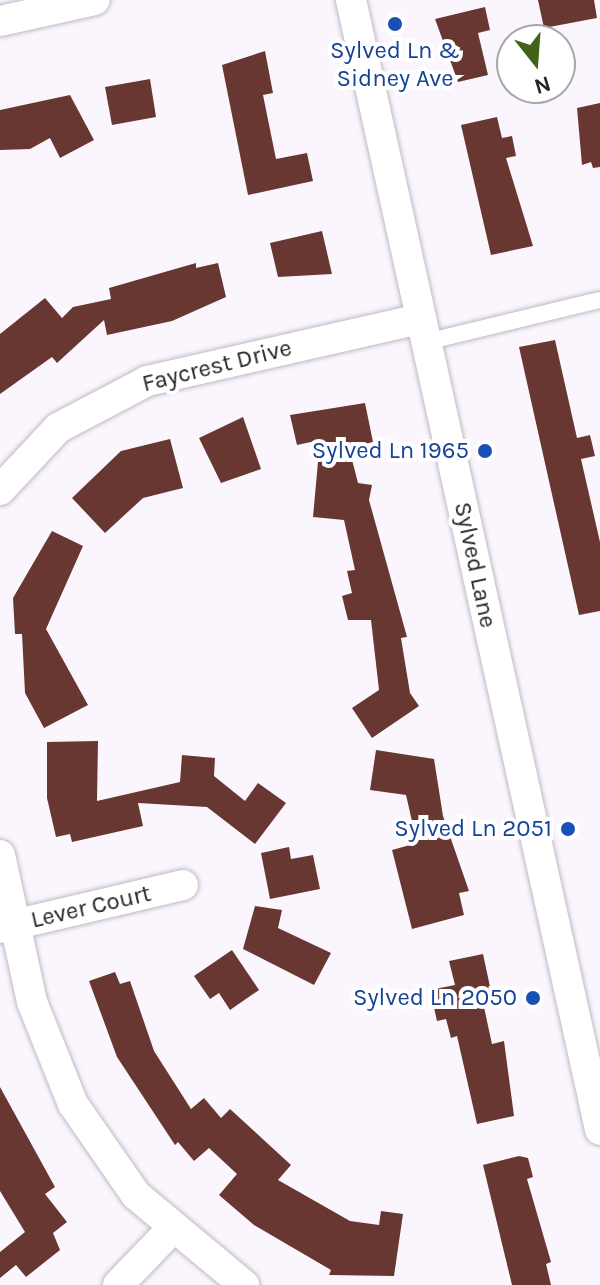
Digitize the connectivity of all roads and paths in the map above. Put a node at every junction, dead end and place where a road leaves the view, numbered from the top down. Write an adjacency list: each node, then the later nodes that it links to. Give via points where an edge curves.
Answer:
1 (95, 0): 3 (street)
2 (351, 0): 5 (street, Sylved Lane)
3 (0, 21)
4 (600, 300): 5 (lane)
5 (424, 330): 6 (street, Faycrest Drive, via 147,381 58,428); 10 (street, Sylved Lane)
6 (0, 490)
7 (0, 855): 9 (street)
8 (183, 885): 9 (street, Lever Court)
9 (8, 926): 11 (street, via 73,1104 136,1195)
10 (600, 1130)
11 (171, 1230): 12 (street); 13 (street)
12 (118, 1285)
13 (244, 1285)

